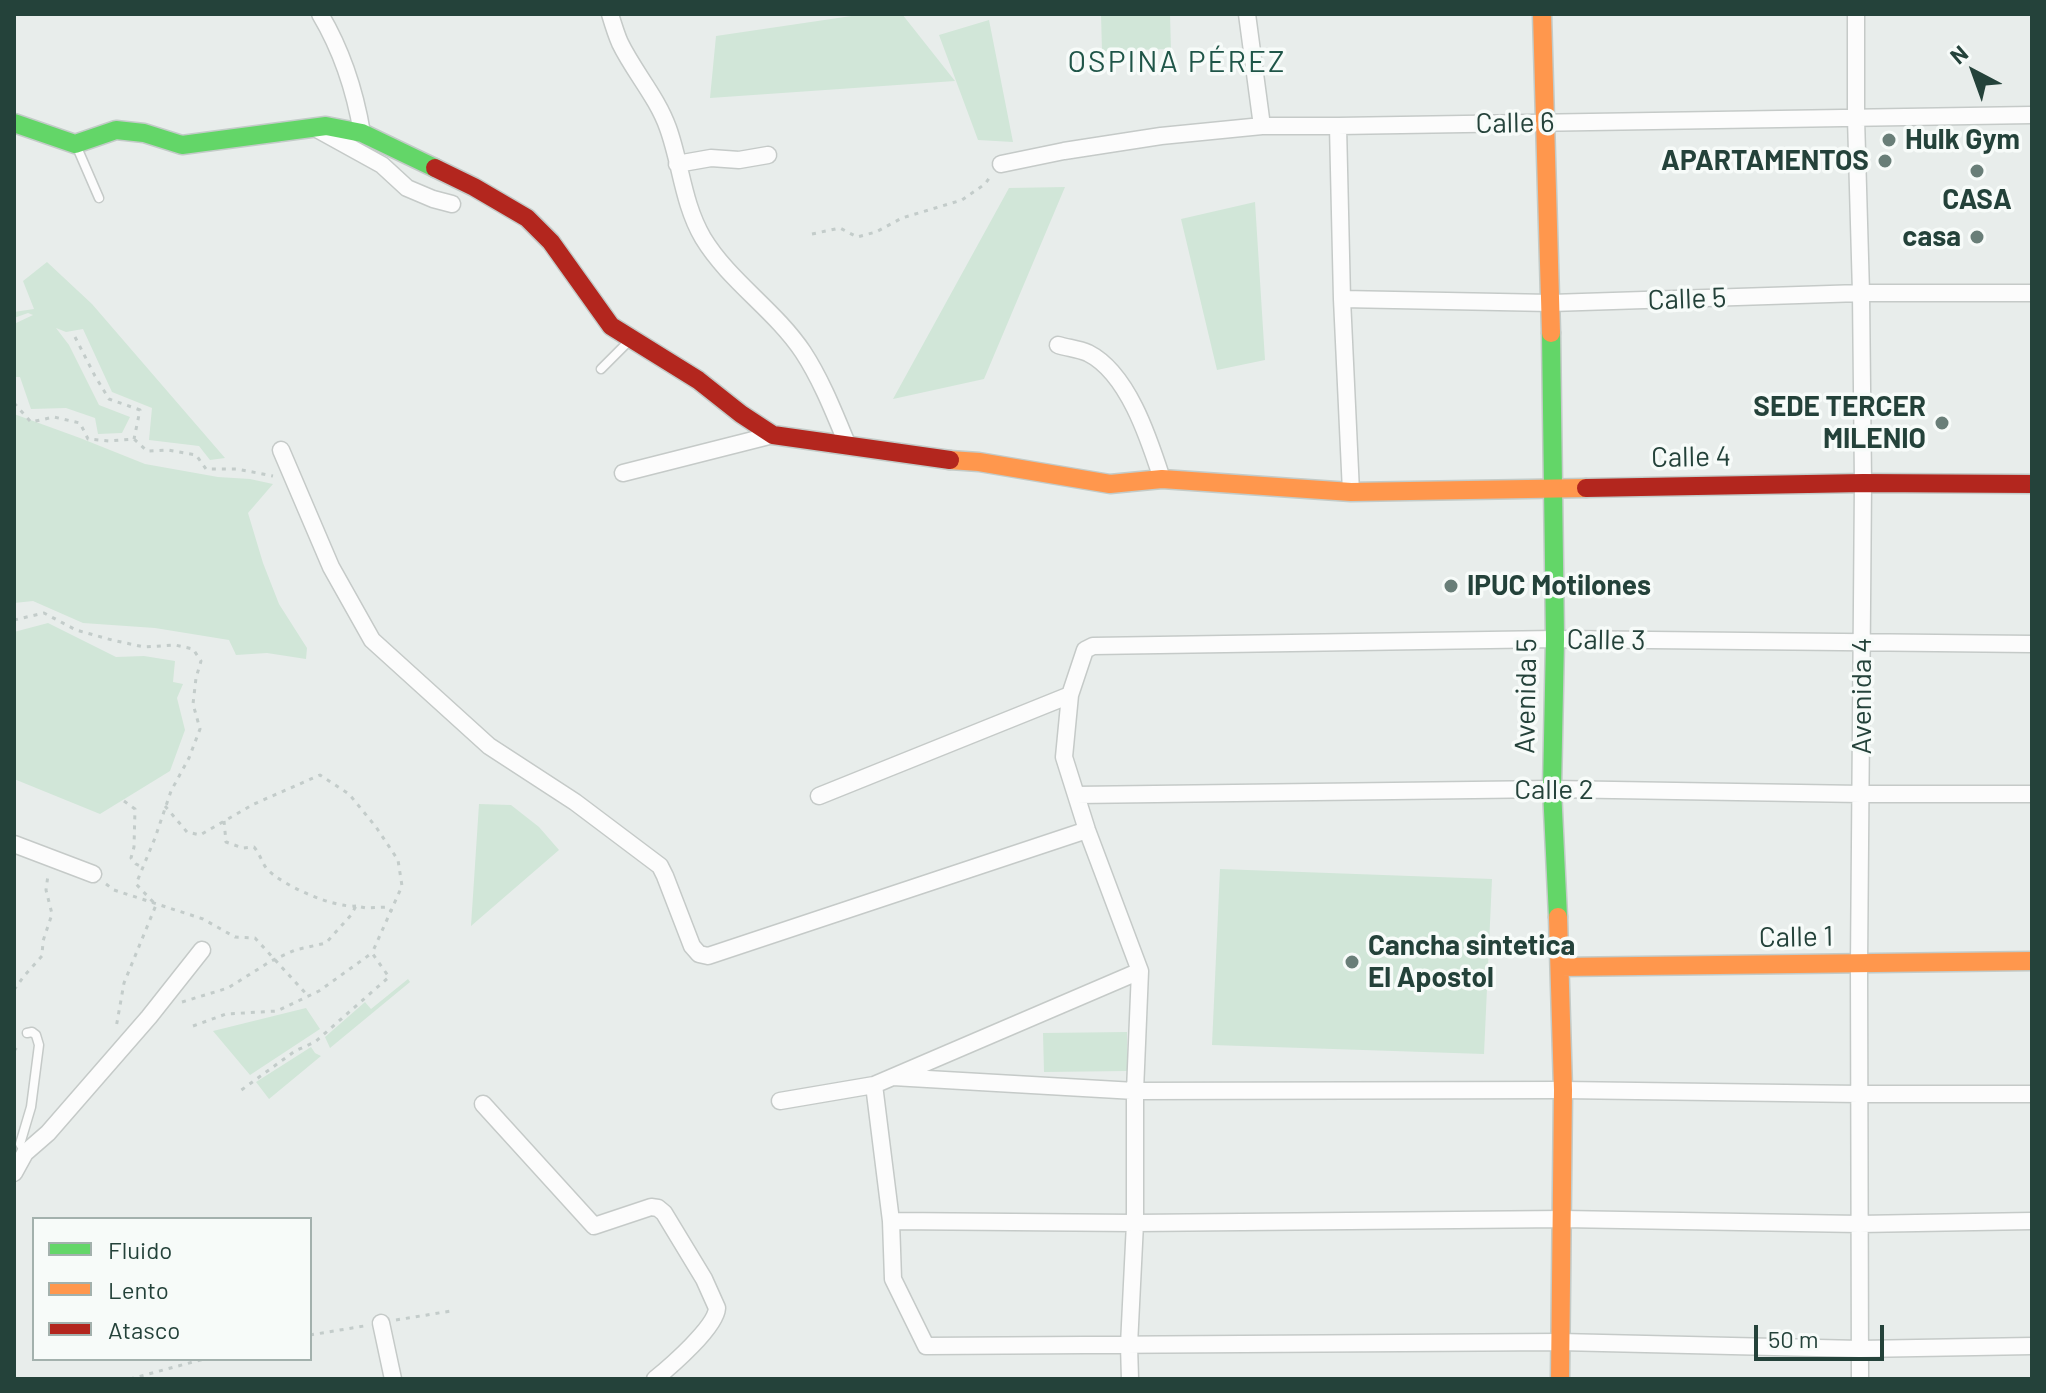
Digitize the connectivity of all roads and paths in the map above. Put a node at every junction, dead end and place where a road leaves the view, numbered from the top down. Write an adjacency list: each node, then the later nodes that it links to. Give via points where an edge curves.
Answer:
1 (320, 14): 13 (street, via 351,83)
2 (610, 14): 16 (street, via 667,127)
3 (1247, 14): 10 (street)
4 (1542, 14): 9 (street, Avenida 5)
5 (1856, 14): 7 (street, Avenida 4)
6 (2032, 115): 7 (street, Calle 6)
7 (1856, 118): 9 (street, Calle 6); 21 (street, Avenida 4)
8 (14, 123): 14 (street)
9 (1544, 123): 11 (street, Calle 6); 24 (street, Avenida 5)
10 (1262, 126): 11 (street, Calle 6); 17 (street, Calle 6, via 1147,138)
11 (1338, 126): 23 (street)
12 (313, 127): 13 (street); 14 (street, via 182,145 116,130); 19 (street, via 382,165 407,188)
13 (362, 133): 26 (street, via 527,218 551,242 611,326)
14 (75, 144): 18 (lane)
15 (768, 155): 16 (street)
16 (677, 164): 32 (street, via 703,238 803,352)
17 (1001, 164): 20 (path, via 962,200 902,218 876,232 857,237 840,228)
18 (99, 198)
19 (452, 204)
20 (812, 234)
21 (1861, 293): 22 (street, Calle 5); 24 (street, Calle 5); 37 (street, Avenida 4)
22 (2032, 293)
23 (1342, 299): 24 (street, Calle 5); 40 (street)
24 (1551, 303): 39 (street, Avenida 5)
25 (75, 337): 31 (path, via 109,399 140,410)
26 (631, 339): 28 (lane); 30 (street)
27 (1058, 345): 35 (street, via 1088,353 1114,372 1146,431)
28 (601, 369)
29 (14, 403): 31 (path, via 31,422 54,417 80,423 88,439)
30 (773, 435): 32 (street, Calle 4); 34 (street)
31 (134, 439): 36 (path, via 147,451 196,455 206,469 237,469)
32 (848, 446): 35 (street, Calle 4, via 1110,484)
33 (281, 450): 36 (street)
34 (623, 473)
35 (1162, 479): 40 (street, Calle 4)
36 (294, 481): 54 (street, via 331,567 372,640 489,746 660,866 699,954 708,956)
37 (1863, 483): 38 (street, Calle 4); 39 (street, Calle 4); 43 (street, Avenida 4)
38 (2032, 484)
39 (1553, 487): 40 (street, Calle 4); 42 (street, Avenida 5)
40 (1351, 492)
41 (14, 620): 52 (path, via 44,613 112,640 193,649 201,661 193,704 200,729)
42 (1555, 639): 43 (street, Calle 3); 45 (street, Calle 3, via 1093,646 1085,650); 46 (street, Avenida 5)
43 (1863, 642): 44 (street, Calle 3); 47 (street, Avenida 4)
44 (2032, 644)
45 (1070, 695): 49 (street, via 1064,757); 50 (street)
46 (1552, 789): 47 (street, Calle 2); 49 (street, Calle 2); 67 (street, Avenida 5)
47 (1861, 794): 48 (street, Calle 2); 66 (street, Avenida 4)
48 (2032, 794)
49 (1076, 795): 54 (street)
50 (819, 796)
51 (124, 801): 56 (path, via 135,809 131,858)
52 (165, 806): 53 (path, via 187,832 200,835); 56 (path)
53 (224, 821): 60 (path, via 226,842 254,847 267,869 300,892); 61 (path, via 320,775 349,794 398,860 402,886)
54 (1087, 830): 68 (street)
55 (14, 844): 57 (street)
56 (142, 867): 59 (path, via 136,884)
57 (93, 874): 59 (path, via 114,890)
58 (46, 890): 69 (path, via 52,914 42,956)
59 (156, 905): 64 (path, via 203,919 235,937 255,938); 74 (path, via 124,983)
60 (356, 906): 61 (path, via 388,907); 64 (path, via 326,943)
61 (392, 912): 63 (path)
62 (202, 950): 71 (street)
63 (372, 953): 70 (path); 78 (path, via 389,977 315,1042)
64 (276, 959): 70 (path); 71 (path, via 217,993 168,1005)
65 (2032, 961): 66 (street, Calle 1)
66 (1859, 964): 67 (street, Calle 1); 80 (street, Avenida 4)
67 (1561, 967): 77 (street, Avenida 5)
68 (1140, 971): 75 (street); 79 (street)
69 (14, 990)
70 (309, 997): 72 (path, via 277,1011 226,1014)
71 (161, 1000): 74 (street)
72 (193, 1026)
73 (27, 1033): 84 (lane, via 36,1035 39,1045 20,1144)
74 (110, 1059): 84 (street)
75 (893, 1077): 76 (street); 79 (street)
76 (874, 1085): 82 (street); 87 (street)
77 (1563, 1090): 79 (street); 80 (street); 86 (street, Avenida 5)
78 (240, 1091)
79 (1135, 1091): 89 (street)
80 (1859, 1094): 81 (street); 90 (street, Avenida 4)
81 (2032, 1094)
82 (780, 1101)
83 (483, 1104): 99 (street, via 594,1226 651,1207 664,1213 704,1279 717,1313)
84 (25, 1153): 85 (street)
85 (14, 1173)
86 (1563, 1219): 89 (street); 90 (street); 92 (street, Avenida 5)
87 (891, 1221): 89 (street); 93 (street, via 893,1279 926,1346)
88 (2032, 1221): 90 (street)
89 (1135, 1223): 93 (street)
90 (1859, 1224): 95 (street, Avenida 4)
91 (381, 1323): 98 (street)
92 (1560, 1342): 93 (street); 95 (street); 101 (street, Avenida 5)
93 (1129, 1345): 100 (street)
94 (2032, 1346): 95 (street)
95 (1860, 1349): 102 (street, Avenida 4)
96 (197, 1361): 97 (path)
97 (130, 1379)
98 (393, 1379)
99 (655, 1379)
100 (1130, 1379)
101 (1560, 1379)
102 (1860, 1379)

